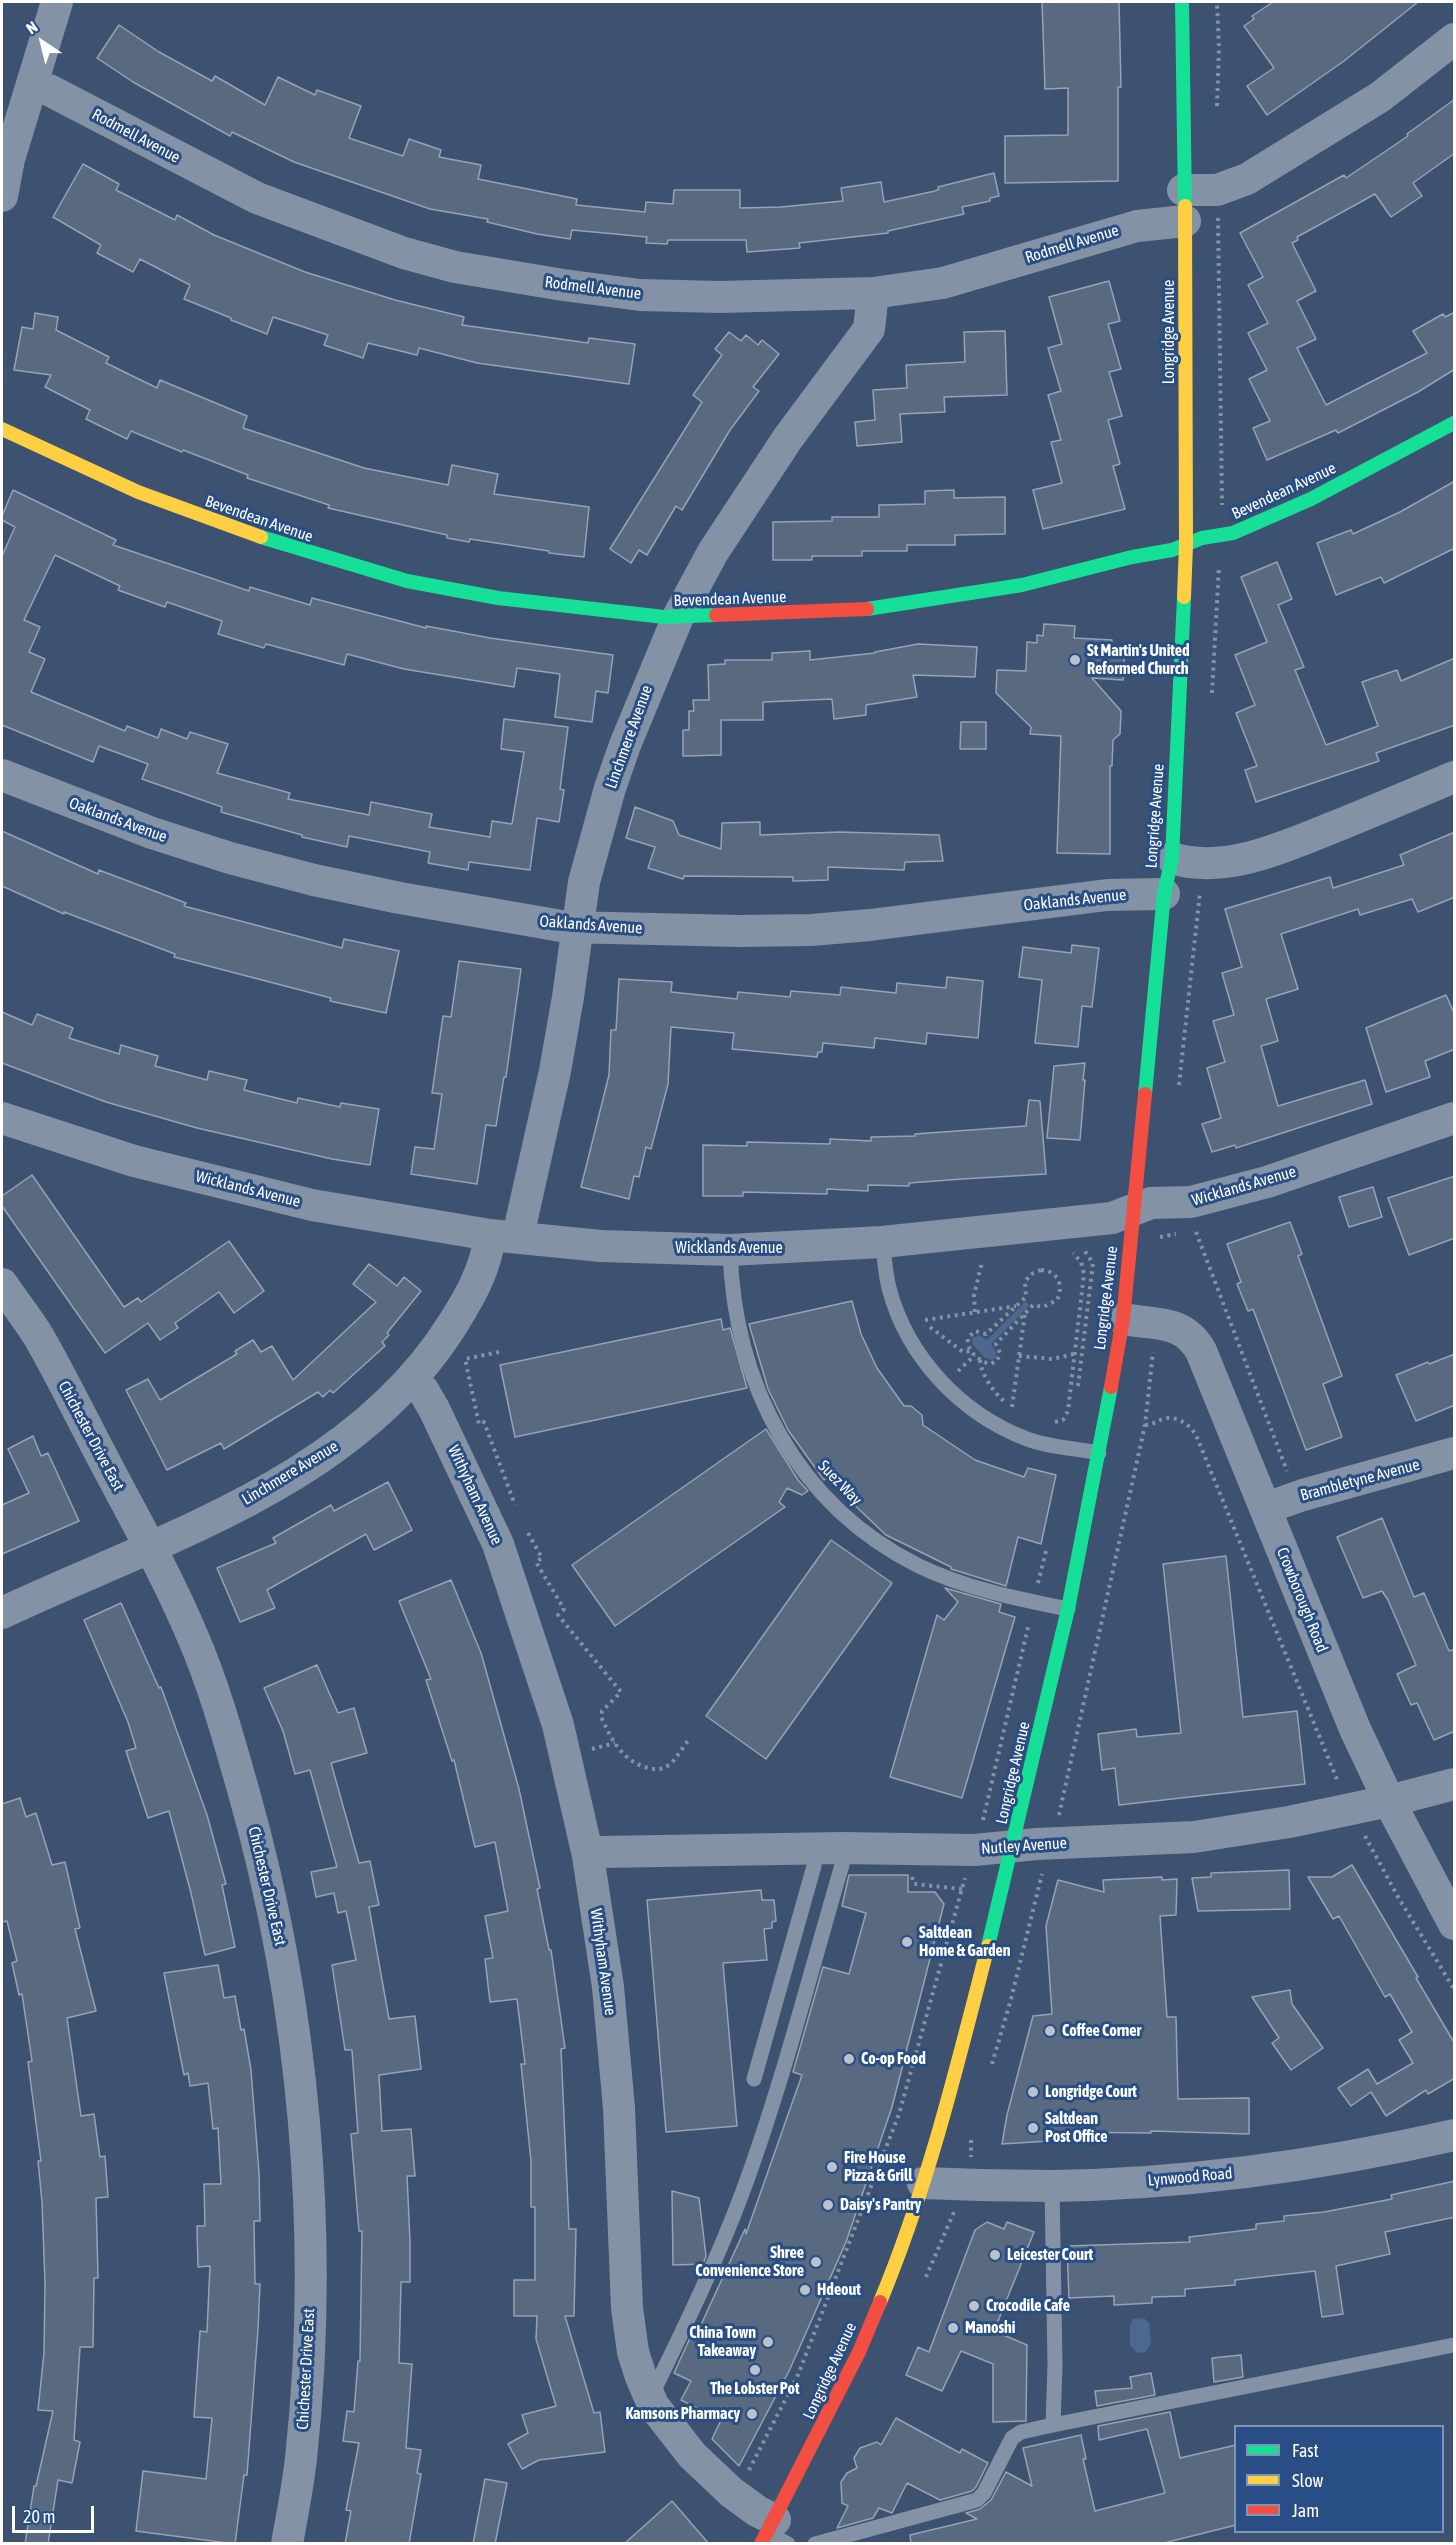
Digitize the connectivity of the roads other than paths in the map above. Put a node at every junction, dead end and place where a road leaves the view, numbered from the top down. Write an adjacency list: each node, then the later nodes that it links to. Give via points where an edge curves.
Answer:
1 (57, 2): 4 (street)
2 (1182, 2): 6 (street, Longridge Avenue)
3 (1455, 39): 6 (street, Rodmell Avenue, via 1380,97 1247,179)
4 (32, 86): 5 (street); 7 (street, Rodmell Avenue, via 50,90 257,198 404,253 455,267 640,295)
5 (2, 196)
6 (1184, 206): 7 (street, Rodmell Avenue, via 1137,226 943,283); 10 (street, Longridge Avenue)
7 (873, 293): 11 (street, Linchmere Avenue, via 869,329 751,492)
8 (1455, 423): 10 (street, Bevendean Avenue, via 1262,522)
9 (2, 429): 11 (street, Bevendean Avenue, via 138,492 227,526 362,569 498,598)
10 (1186, 545): 11 (street, Bevendean Avenue, via 1022,585 940,599 858,610); 14 (street, Longridge Avenue)
11 (678, 617): 16 (street, Linchmere Avenue, via 610,788 585,882)
12 (2, 775): 16 (street, Oaklands Avenue, via 152,833 314,880 567,927)
13 (1455, 777): 14 (street, via 1244,859 1186,863)
14 (1172, 858): 15 (street, Longridge Avenue)
15 (1164, 894): 16 (street, Oaklands Avenue, via 1086,897 811,930); 19 (street, Longridge Avenue)
16 (579, 926): 20 (street, Linchmere Avenue, via 555,1071)
17 (1455, 1118): 19 (street, Wicklands Avenue, via 1247,1188 1199,1201 1151,1203)
18 (2, 1119): 20 (street, Wicklands Avenue, via 135,1161 312,1205)
19 (1132, 1209): 21 (street, Wicklands Avenue, via 1112,1218); 24 (street, Longridge Avenue)
20 (504, 1236): 22 (street, Wicklands Avenue, via 601,1246); 25 (street, Linchmere Avenue, via 488,1250 478,1282 450,1329)
21 (882, 1242): 22 (street, Wicklands Avenue); 26 (lane, via 889,1288 906,1331 931,1370 957,1397 1006,1430 1028,1439)
22 (730, 1250): 30 (lane, Suez Way, via 734,1304 753,1377 784,1443 823,1495 861,1529 918,1565 943,1576)
23 (2, 1284): 29 (street, Chichester Drive East, via 38,1336)
24 (1123, 1319): 26 (street, Longridge Avenue); 28 (street, Crowborough Road, via 1178,1327 1194,1339)
25 (412, 1380): 29 (street, Linchmere Avenue, via 330,1452 256,1495); 36 (street, Withyham Avenue, via 434,1409 498,1544 558,1725)
26 (1099, 1453): 30 (street, Longridge Avenue)
27 (1455, 1453): 28 (street, Brambletyne Avenue, via 1303,1494)
28 (1266, 1508): 33 (street, Crowborough Road, via 1334,1678)
29 (150, 1547): 31 (street, Linchmere Avenue); 46 (street, Chichester Drive East, via 193,1636 232,1750 262,1856 289,1999 303,2114 310,2313 301,2459)
30 (1068, 1609): 34 (street, Longridge Avenue)
31 (2, 1613)
32 (1455, 1784): 33 (street, Nutley Avenue)
33 (1389, 1801): 34 (street, Nutley Avenue, via 1194,1837); 37 (street, Crowborough Road)
34 (1013, 1847): 35 (street, Nutley Avenue); 40 (street, Longridge Avenue, via 944,2123)
35 (828, 1848): 36 (street, Nutley Avenue, via 600,1852); 38 (lane, via 814,1866); 43 (lane, via 842,1865 766,2121 705,2287 656,2386)
36 (588, 1856): 43 (street, Withyham Avenue, via 608,1987 619,2108 627,2308 633,2352)
37 (1455, 1924)
38 (754, 2079)
39 (1455, 2135): 41 (street, Lynwood Road, via 1375,2153 1273,2169)
40 (923, 2183): 41 (street, Lynwood Road); 45 (street, Longridge Avenue, via 895,2266 859,2352)
41 (1052, 2186): 44 (lane)
42 (1455, 2345): 44 (lane)
43 (647, 2393): 45 (street, Withyham Avenue, via 677,2438)
44 (1053, 2425): 47 (lane, via 1012,2438 977,2500)
45 (773, 2535)
46 (287, 2544)
47 (815, 2544)

